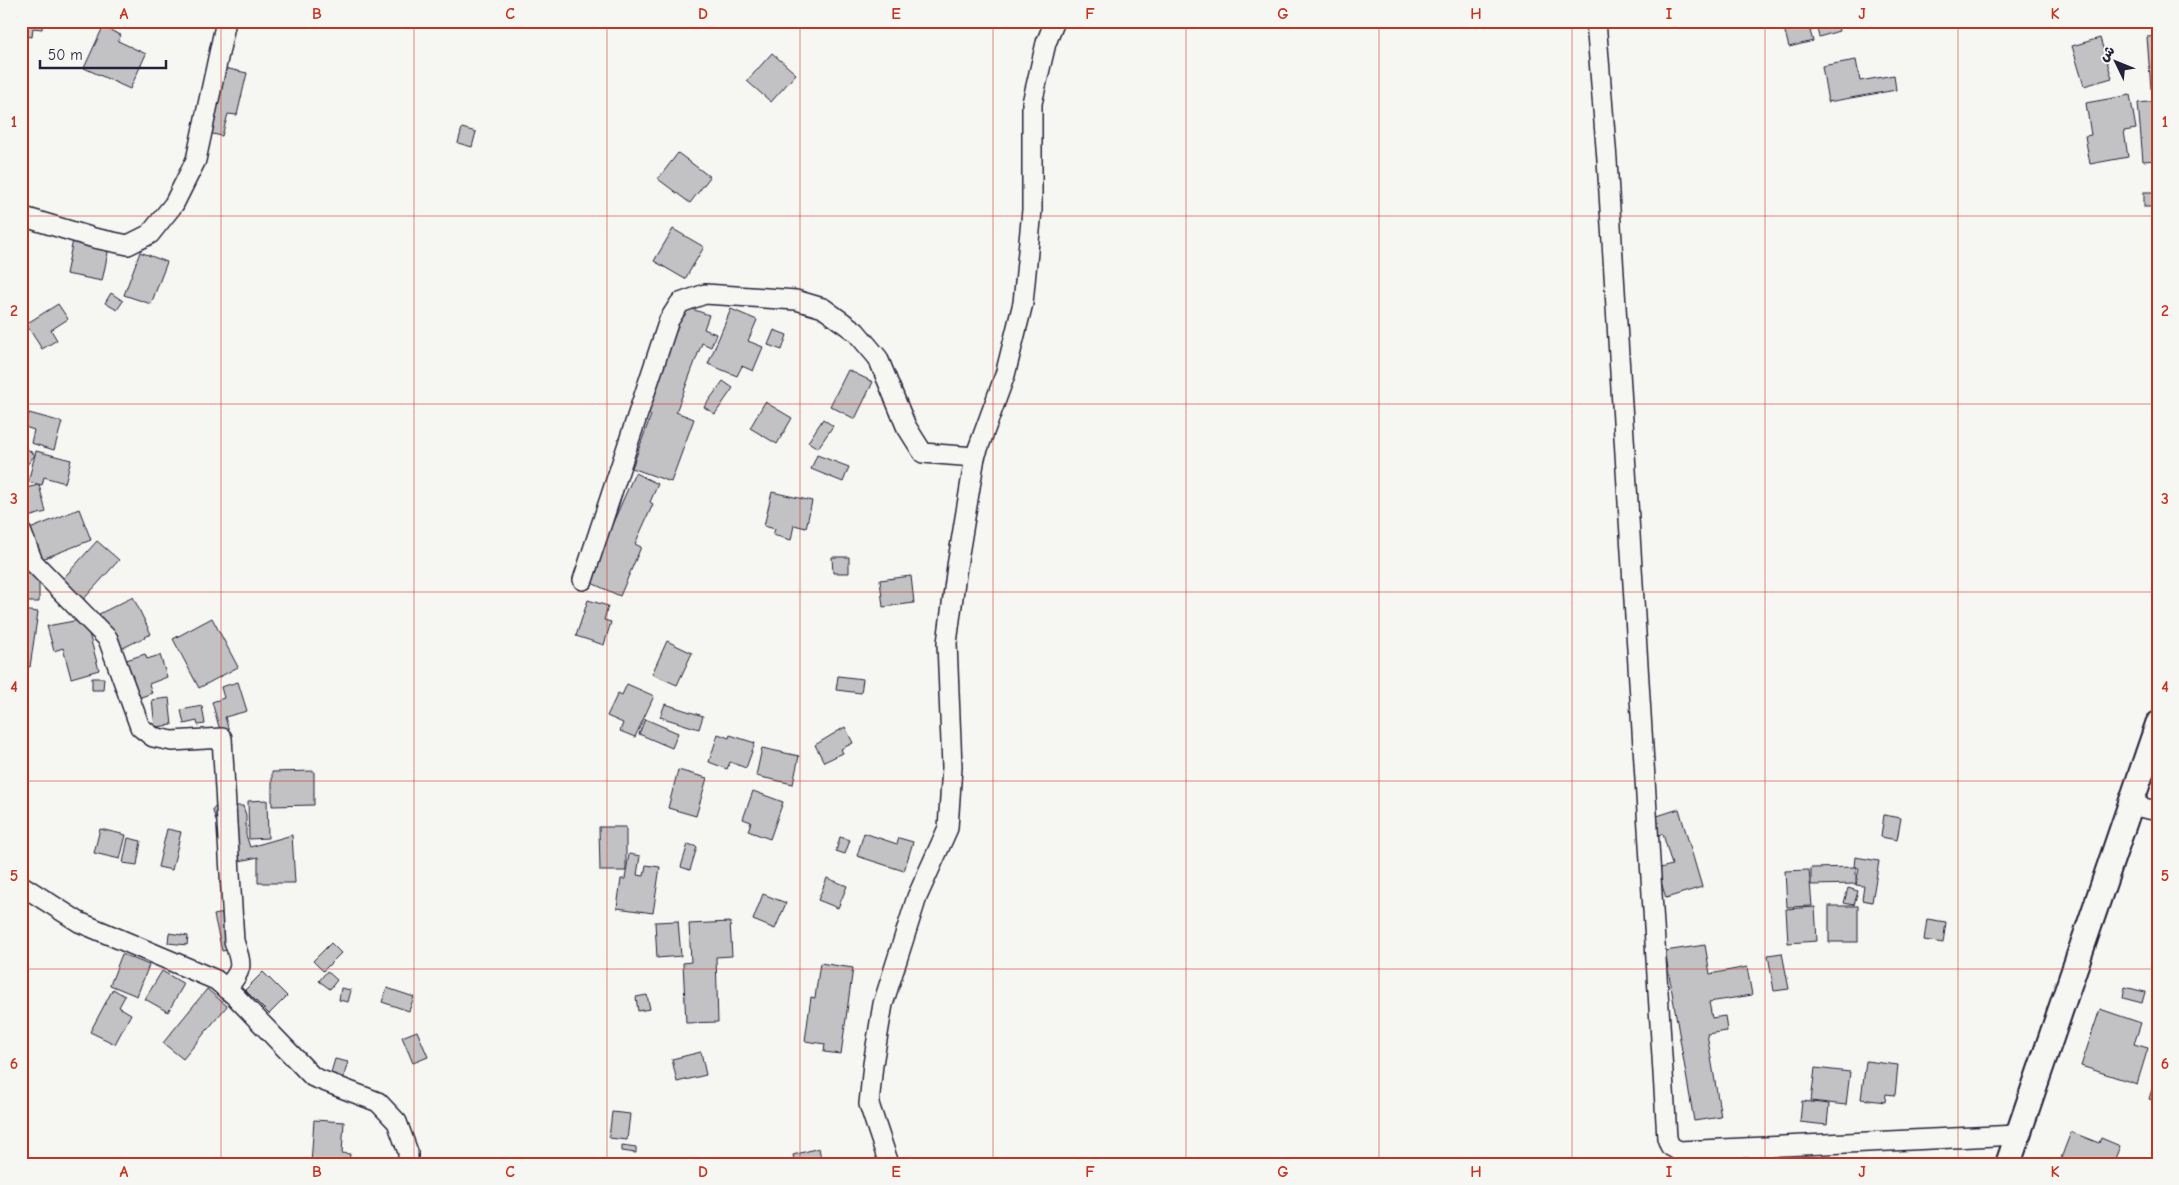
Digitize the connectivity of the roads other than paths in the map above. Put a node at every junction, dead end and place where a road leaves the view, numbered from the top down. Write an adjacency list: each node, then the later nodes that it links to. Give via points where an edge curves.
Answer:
1 (226, 21): 4 (street, via 196,160 174,204 150,234 128,244 94,238)
2 (1055, 21): 5 (street, via 1046,43 1032,104 1032,210 1023,303 1005,375)
3 (1596, 21): 13 (street, via 1666,1129 1670,1146 1679,1150)
4 (21, 216)
5 (975, 457): 7 (street, via 923,452 906,426 878,358 856,332 823,308 796,300 705,294 680,303 670,320); 15 (street, via 956,566 947,644 952,767 948,828 917,897 886,995 873,1064 869,1104)
6 (21, 531): 12 (street, via 33,562 108,639 140,727 153,737 172,741 222,738 234,941 242,965 240,973)
7 (582, 580)
8 (2158, 724): 9 (main road)
9 (2129, 805): 10 (street); 13 (main road)
10 (2158, 811)
11 (21, 884): 12 (street, via 78,922 216,980)
12 (226, 989): 14 (street, via 314,1077 378,1102 398,1122 408,1152)
13 (2017, 1135): 16 (main road)
14 (408, 1164)
15 (889, 1164)
16 (2008, 1164)

